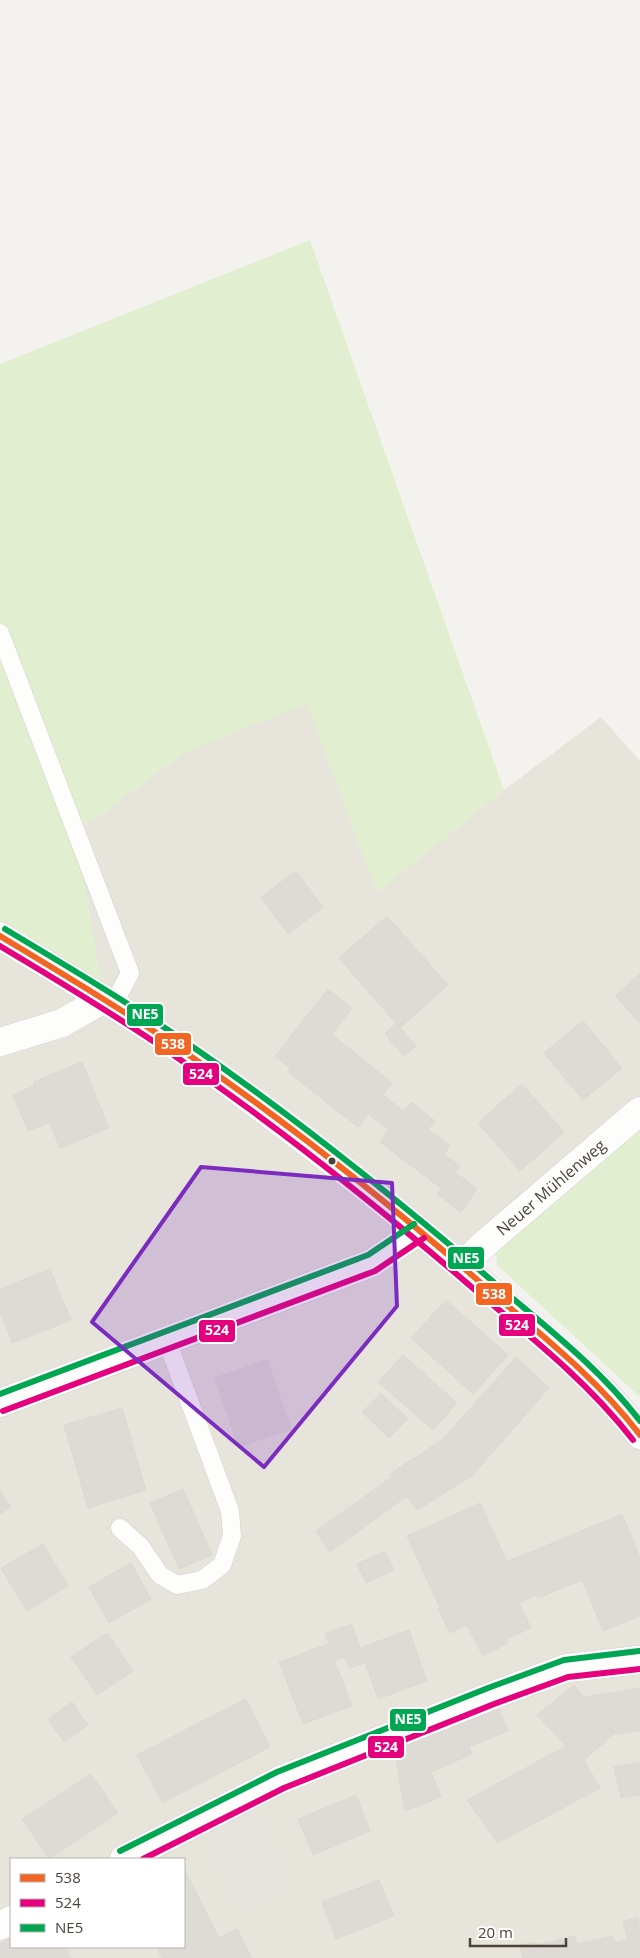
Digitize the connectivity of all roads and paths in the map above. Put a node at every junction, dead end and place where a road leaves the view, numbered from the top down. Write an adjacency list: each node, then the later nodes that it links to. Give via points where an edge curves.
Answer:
1 (0, 633): 3 (lane, via 130,973)
2 (0, 936): 3 (street)
3 (108, 1002): 4 (street, via 62,1023); 6 (street, via 199,1063)
4 (0, 1042)
5 (640, 1111): 7 (street, Neuer Mühlenweg)
6 (419, 1231): 7 (street); 8 (street, via 372,1263)
7 (463, 1266): 10 (street, via 583,1372)
8 (167, 1341): 9 (street); 11 (lane, via 230,1511 232,1536 222,1565 202,1580 177,1584 160,1575 141,1547)
9 (0, 1404)
10 (640, 1435)
11 (120, 1528)
12 (640, 1660): 13 (street, via 566,1668 491,1696 280,1780)
13 (126, 1858)

